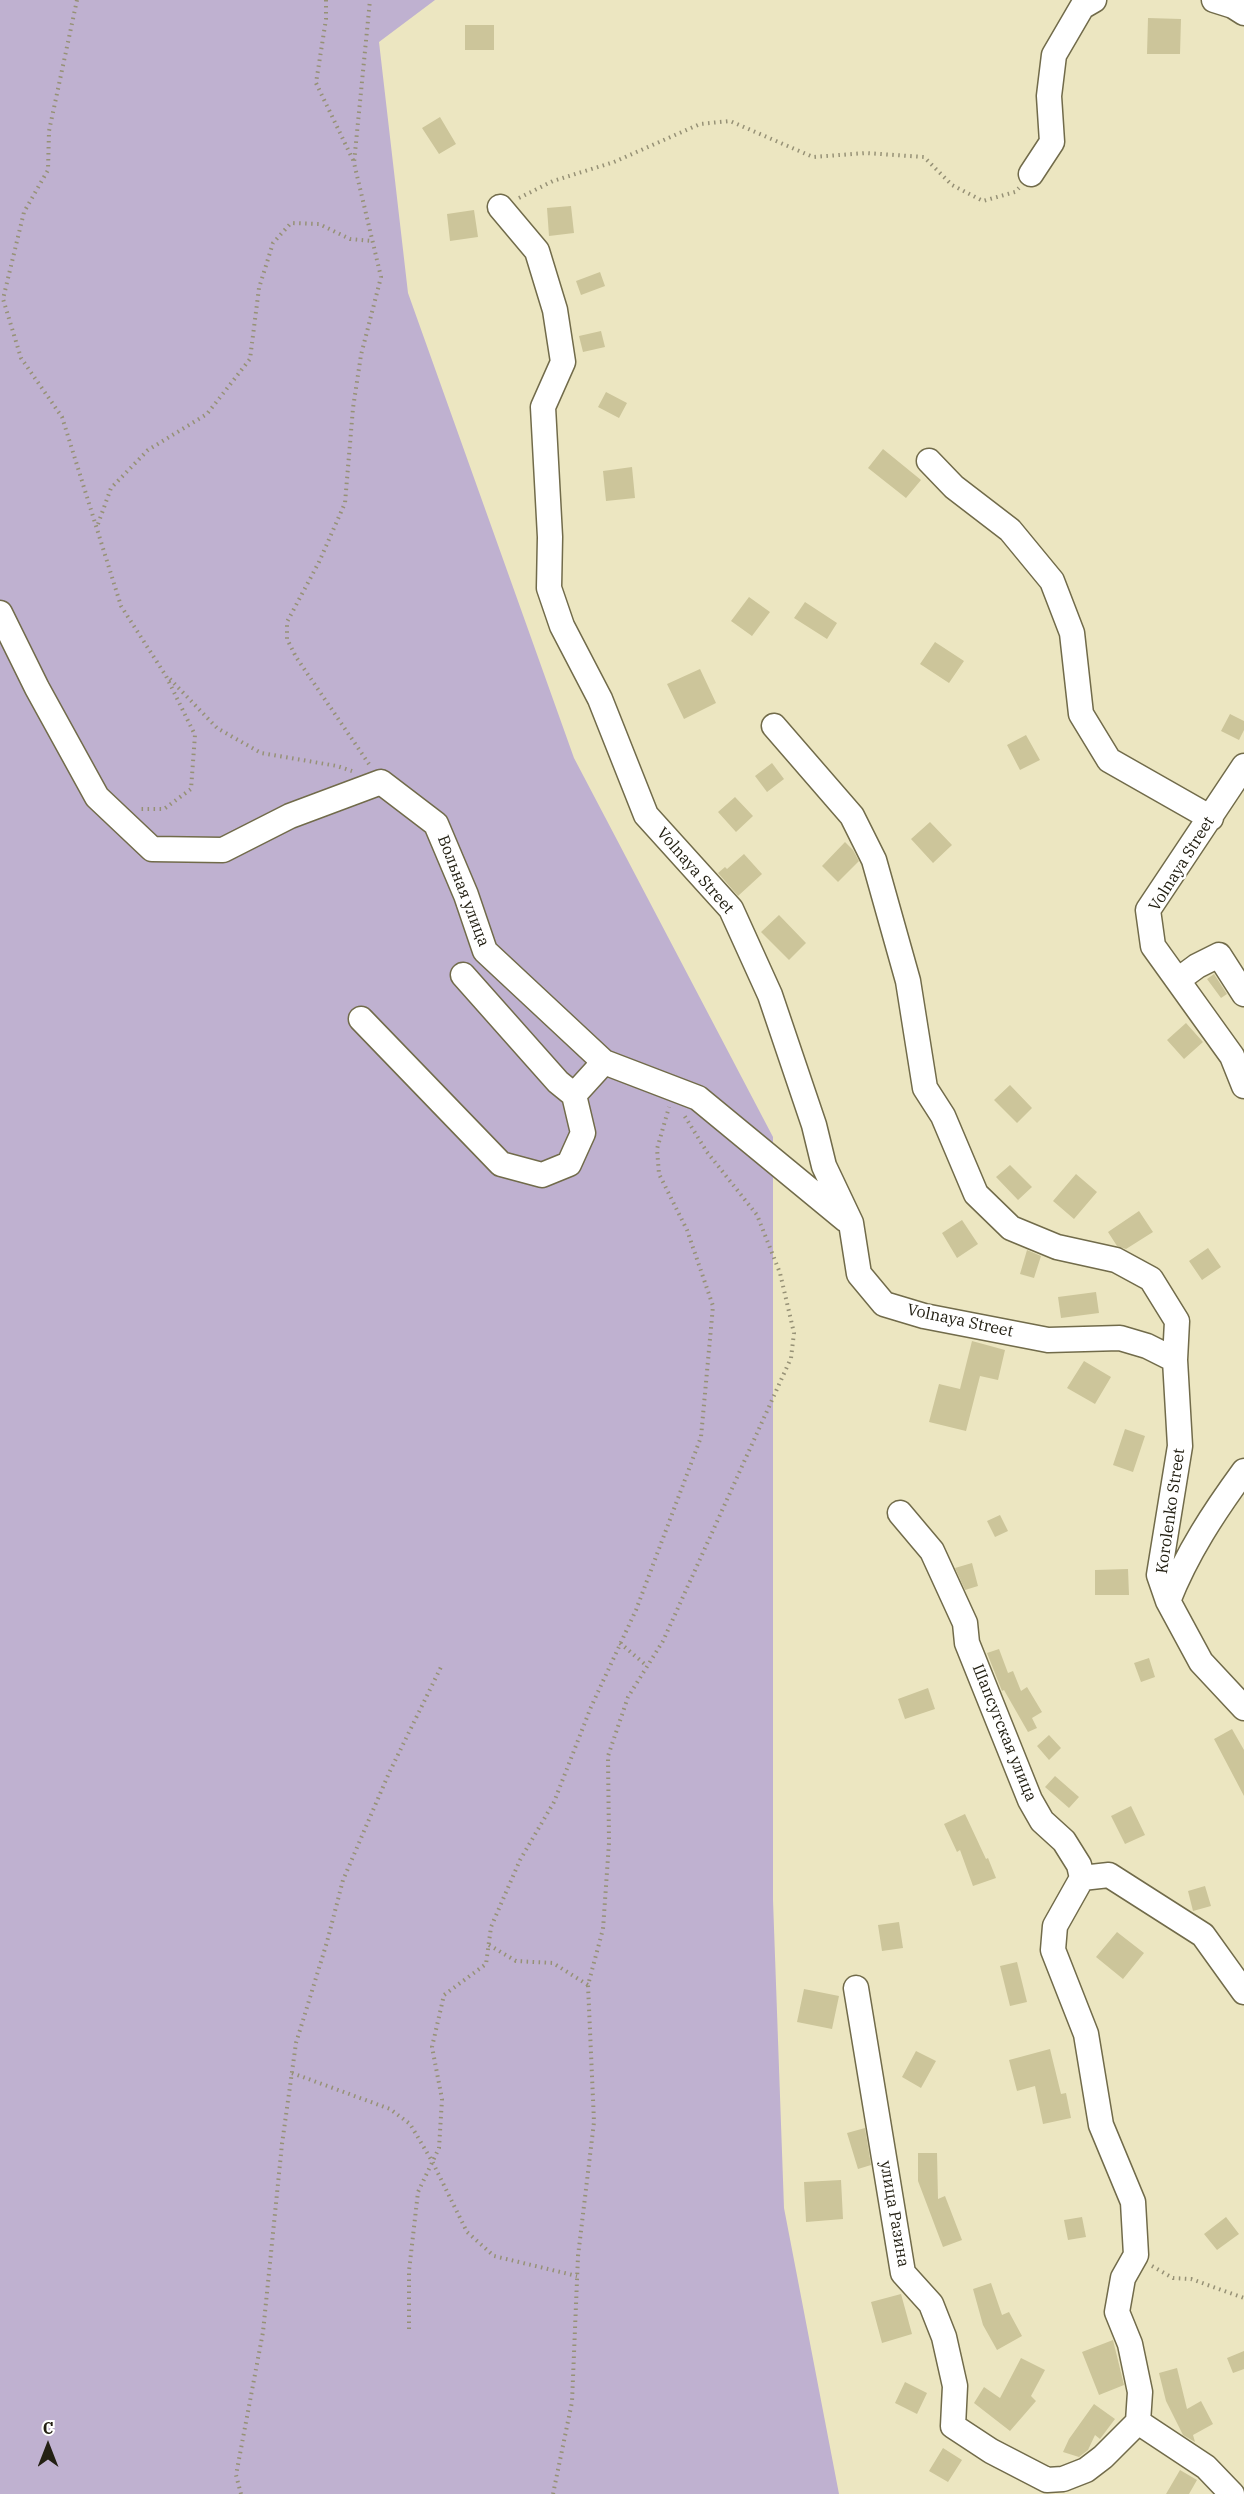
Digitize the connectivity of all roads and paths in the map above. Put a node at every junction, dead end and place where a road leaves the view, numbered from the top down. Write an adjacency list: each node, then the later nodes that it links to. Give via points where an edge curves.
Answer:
1 (77, 0): 12 (path, via 49,131 48,170 24,212 3,299 21,358 62,417)
2 (326, 0): 7 (path, via 316,83)
3 (370, 0): 7 (path)
4 (1094, 0): 8 (street, via 1083,7 1054,55 1049,96 1052,142)
5 (1214, 0): 6 (street)
6 (1244, 13)
7 (354, 163): 10 (path)
8 (1032, 174): 9 (path, via 1015,192 983,201 952,185 924,157 866,153 813,157 730,121 700,124 614,162 553,181)
9 (500, 207): 27 (street, Volnaya Street, via 537,251 555,310 563,362 543,407 549,588 559,617 600,699 646,814 731,909 770,995 824,1166)
10 (373, 241): 12 (path, via 350,239 320,224 291,223 273,243 259,288 250,359 207,414 147,450 111,488); 17 (path, via 381,277 361,355 345,503 320,562 286,622 287,639 296,657)
11 (929, 461): 19 (street, via 954,487 1010,530 1052,581 1071,633 1081,714 1109,760)
12 (98, 525): 14 (path, via 122,606)
13 (0, 613): 18 (street, via 97,797)
14 (166, 676): 17 (path, via 217,728 261,753 337,766); 18 (path, via 195,735 191,789 164,809)
15 (774, 726): 28 (street, via 852,816 874,860 908,981 925,1088 943,1116 976,1194 1011,1228 1057,1247 1116,1260 1151,1279 1177,1321)
16 (1244, 766): 19 (street, Volnaya Street)
17 (381, 782): 18 (street, via 290,816 223,850 152,849); 24 (street, Вольная улица, via 436,824 484,951)
18 (109, 808)
19 (1210, 818): 21 (street, Volnaya Street, via 1148,910 1153,946)
20 (463, 975): 26 (street)
21 (1178, 980): 22 (street, via 1219,956); 25 (street, Volnaya Street, via 1232,1056)
22 (1244, 994)
23 (361, 1019): 26 (street, via 501,1164 542,1175 569,1164 583,1133)
24 (604, 1062): 26 (street); 27 (street, Вольная улица, via 698,1098)
25 (1244, 1086)
26 (574, 1095)
27 (851, 1223): 28 (street, Volnaya Street, via 859,1274 884,1304 924,1316 1048,1340 1119,1338)
28 (1175, 1360): 31 (street, Korolenko Street, via 1180,1446 1159,1575)
29 (1244, 1471): 31 (street, via 1212,1515)
30 (900, 1513): 36 (street, Шапсугская улица, via 932,1551 965,1623 968,1643 1030,1800 1042,1821 1064,1841)
31 (1168, 1601): 35 (street, Korolenko Street, via 1201,1662)
32 (620, 1643): 33 (path); 33 (path, via 701,1437 713,1306 687,1230 659,1174 657,1149 671,1103 685,1116 707,1152 757,1215 780,1274 794,1333 791,1358 663,1641); 37 (path, via 554,1802 520,1860 491,1927)
33 (647, 1666): 38 (path, via 628,1697 608,1756 609,1843 603,1929)
34 (441, 1667): 41 (path, via 343,1880 296,2043)
35 (1244, 1708)
36 (1082, 1878): 40 (street, via 1109,1875 1203,1935); 43 (street, via 1055,1926 1053,1950 1086,2034 1101,2125 1133,2202)
37 (489, 1945): 38 (path, via 516,1961 553,1963); 42 (path, via 486,1964 444,1995 432,2047 442,2099 439,2148)
38 (588, 1985): 44 (path, via 594,2122)
39 (856, 1988): 48 (street, улица Разина, via 903,2274 931,2304 944,2337 955,2386 953,2426 1047,2480)
40 (1244, 1992)
41 (292, 2073): 42 (path, via 390,2109 410,2124); 49 (path, via 263,2332 236,2475)
42 (432, 2161): 44 (path, via 467,2232 494,2256); 46 (path, via 418,2192 409,2271)
43 (1136, 2255): 45 (path, via 1173,2278 1191,2279); 47 (street, via 1123,2278 1117,2312 1130,2344 1140,2392)
44 (577, 2276): 50 (path, via 572,2402)
45 (1244, 2298)
46 (409, 2329)
47 (1138, 2422): 48 (street, улица Разина); 51 (street, via 1206,2467)
48 (1069, 2485)
49 (241, 2494)
50 (553, 2494)
51 (1232, 2494)

